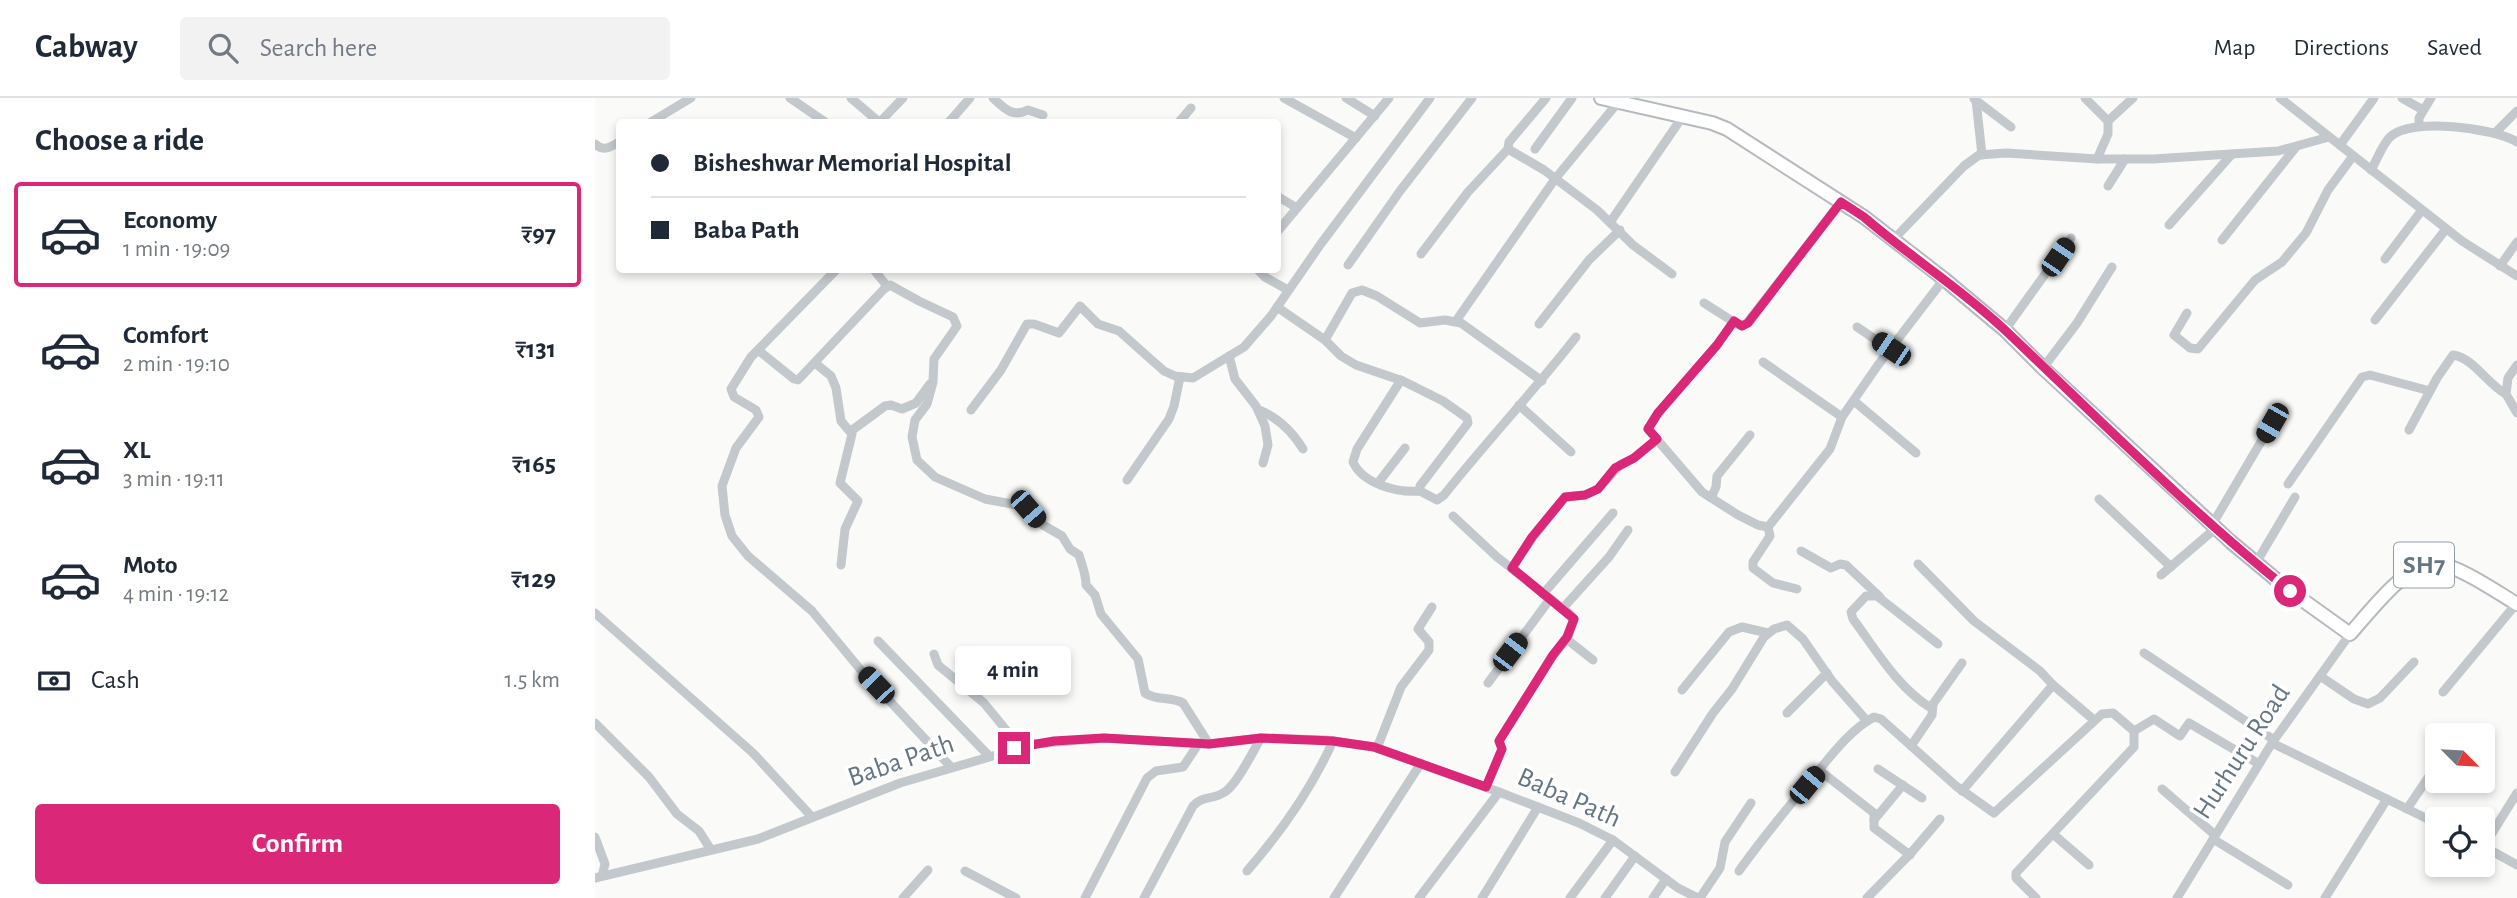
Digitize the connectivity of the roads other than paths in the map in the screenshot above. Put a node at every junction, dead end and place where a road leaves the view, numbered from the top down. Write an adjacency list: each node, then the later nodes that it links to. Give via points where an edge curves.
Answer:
1 (691, 98): 29 (street)
2 (790, 98): 30 (street)
3 (851, 98): 31 (street)
4 (903, 98): 32 (street)
5 (971, 98): 33 (street)
6 (992, 98): 26 (street, via 1011,113 1028,110)
7 (1284, 98): 40 (street)
8 (1346, 98): 27 (street)
9 (1389, 98): 27 (street)
10 (1430, 98): 81 (street)
11 (1472, 98): 71 (street)
12 (1546, 98): 46 (street)
13 (1572, 98): 47 (street)
14 (1601, 98): 22 (main road)
15 (2085, 98): 35 (street)
16 (2133, 98): 35 (street)
17 (2374, 98): 44 (street)
18 (2402, 98): 24 (street)
19 (2431, 98): 24 (street)
20 (1974, 99): 37 (street); 49 (street)
21 (2283, 99): 39 (street)
22 (1620, 100): 28 (main road); 54 (street)
23 (1191, 107): 34 (street)
24 (2423, 110): 36 (street)
25 (2517, 111): 38 (street)
26 (1043, 116)
27 (1375, 116): 40 (street)
28 (1683, 117): 57 (main road, via 1727,130); 60 (street)
29 (656, 119)
30 (821, 119)
31 (876, 119)
32 (883, 119)
33 (952, 119)
34 (1181, 119)
35 (2108, 121): 51 (street, via 2108,134)
36 (2419, 126): 38 (street); 53 (street, via 2390,137)
37 (2011, 127)
38 (2495, 133): 41 (street)
39 (2329, 136): 44 (street); 45 (street)
40 (1356, 138): 58 (street)
41 (2517, 142)
42 (595, 144): 43 (street, via 606,149)
43 (616, 144)
44 (2340, 145): 50 (street)
45 (2297, 147): 48 (street); 66 (street)
46 (1508, 149): 54 (street); 69 (street)
47 (1535, 149)
48 (2232, 154): 52 (street); 61 (street)
49 (1982, 155): 51 (street); 67 (street, via 1964,166)
50 (2353, 156): 53 (street); 84 (street, via 2306,233 2282,262 2255,280 2199,349 2174,337)
51 (2097, 159): 52 (street)
52 (2125, 159): 55 (street)
53 (2371, 170): 59 (street)
54 (1555, 179): 60 (street); 86 (street)
55 (2108, 186)
56 (1281, 198): 58 (street)
57 (1841, 202): 67 (main road); 87 (street, via 1748,323 1742,326)
58 (1297, 208): 62 (street)
59 (2422, 210): 63 (street); 70 (street)
60 (1611, 221): 64 (street)
61 (2169, 225)
62 (1281, 227)
63 (2446, 229): 72 (street); 85 (street)
64 (1620, 230): 77 (street); 88 (street)
65 (2071, 238): 90 (street)
66 (2221, 240)
67 (1892, 241): 79 (main road)
68 (2517, 242): 72 (street)
69 (1421, 254)
70 (2385, 259)
71 (1348, 265)
72 (2500, 265): 78 (street)
73 (2112, 268): 99 (street)
74 (833, 273): 94 (street)
75 (876, 273): 80 (street)
76 (1261, 273): 81 (street)
77 (1672, 274)
78 (2517, 276)
79 (1944, 279): 90 (main road); 93 (street)
80 (887, 286): 97 (street); 101 (street, via 956,319 955,331 934,359)
81 (1288, 290): 83 (street)
82 (1704, 303): 87 (street)
83 (1277, 307): 92 (street); 95 (street, via 1248,343)
84 (2187, 313)
85 (2375, 320)
86 (1456, 321): 92 (street, via 1420,323 1377,296 1357,290); 103 (street)
87 (1734, 321): 116 (street, via 1648,427)
88 (1539, 324)
89 (1857, 327): 93 (street)
90 (2005, 330): 99 (main road)
91 (1576, 337): 103 (street)
92 (1325, 340): 102 (street, via 1356,365)
93 (1891, 349): 106 (street)
94 (758, 350): 97 (street, via 793,379 803,377); 180 (street, via 731,389 734,397 759,414 724,476 728,527 748,556 812,611)
95 (1229, 356): 100 (street, via 1193,379); 109 (street, via 1235,379)
96 (1763, 362): 111 (street)
97 (815, 363): 114 (street, via 831,376 841,421)
98 (2517, 365): 105 (street)
99 (2043, 368): 132 (main road)
100 (1179, 377): 108 (street, via 1164,371 1119,331 1098,324 1080,306 1059,334 1027,324); 122 (street, via 1169,418)
101 (933, 380): 114 (street, via 916,403 902,409 885,406); 173 (street, via 927,404 915,418 912,431 919,463 935,477 985,499 1023,506 1062,536 1079,555 1086,584 1097,597 1101,614 1138,659 1145,693 1183,703)
102 (1401, 380): 123 (street, via 1352,457 1359,472); 125 (street, via 1468,420)
103 (1542, 381): 107 (street)
104 (2430, 391): 105 (street, via 2450,357 2456,355); 113 (street); 124 (street, via 2370,375 2362,377)
105 (2505, 394): 110 (street)
106 (1854, 401): 111 (street); 120 (street)
107 (1519, 405): 119 (street); 125 (street, via 1441,498 1434,500)
108 (971, 410)
109 (1258, 410): 118 (street, via 1278,419); 121 (street, via 1268,445)
110 (2517, 413)
111 (1842, 417): 131 (street, via 1830,449)
112 (2272, 423): 132 (street)
113 (2409, 430)
114 (851, 432): 137 (street, via 840,483 858,501 845,529)
115 (1750, 435): 127 (street, via 1717,476)
116 (1657, 439): 127 (street); 139 (street, via 1615,468 1598,489 1565,497)
117 (1405, 448): 123 (street)
118 (1303, 449)
119 (1571, 452)
120 (1916, 453)
121 (1263, 463)
122 (1127, 480)
123 (1378, 483): 125 (street, via 1395,491)
124 (2288, 484)
125 (1420, 491)
126 (2295, 497): 136 (street)
127 (1711, 498): 131 (street)
128 (2099, 499): 138 (street)
129 (1613, 513): 142 (street)
130 (1453, 516): 139 (street)
131 (1768, 527): 141 (street, via 1770,536 1753,568 1773,583)
132 (2214, 527): 136 (main road); 138 (street)
133 (1628, 530): 146 (street)
134 (1801, 551): 143 (street, via 1831,569 1846,565)
135 (1918, 564): 161 (street, via 1974,621)
136 (2256, 564): 149 (main road)
137 (841, 565)
138 (2171, 567): 140 (street)
139 (1512, 568): 142 (street)
140 (2161, 575)
141 (1797, 589)
142 (1547, 596): 146 (street); 160 (street)
143 (1881, 598): 152 (street); 164 (street, via 1865,596 1851,615 1894,674)
144 (2517, 603): 149 (main road, SH7, via 2460,572 2432,563 2417,568 2391,588); 163 (street)
145 (1432, 607): 176 (street, via 1418,629 1429,642 1429,650 1401,687)
146 (1563, 608): 150 (street, via 1574,619)
147 (595, 613): 196 (street, via 753,753)
148 (1768, 634): 158 (street, via 1781,626 1791,627); 162 (street, via 1742,627 1728,632); 183 (street)
149 (2350, 634): 159 (street, Hurhuru Road)
150 (1567, 637): 155 (street); 186 (street, via 1499,741 1502,749)
151 (878, 642): 177 (street)
152 (1938, 644)
153 (2144, 653): 172 (street)
154 (934, 654): 175 (street, via 939,665 987,706)
155 (1593, 660)
156 (2414, 662): 159 (street, via 2380,698 2368,704)
157 (1962, 663): 164 (street)
158 (1828, 673): 165 (street); 166 (street)
159 (2320, 676): 172 (street, Hurhuru Road)
160 (1488, 683)
161 (2053, 685): 167 (street); 188 (street)
162 (1682, 690)
163 (2443, 692)
164 (1931, 708): 174 (street, via 1932,715)
165 (1787, 713)
166 (1867, 720): 174 (street, via 1879,717); 182 (street)
167 (2095, 720): 169 (street, via 2109,712); 188 (street, via 1996,813)
168 (595, 723): 205 (street, via 649,777 677,814 699,831)
169 (2134, 731): 179 (street, via 2154,719 2181,736 2189,723); 201 (street, via 2134,747)
170 (1261, 738): 171 (street, Baba Path); 173 (street, Baba Path); 221 (street, via 1229,789 1193,806)
171 (1333, 741): 176 (street, Baba Path); 213 (street, via 1295,811)
172 (2273, 742): 179 (street, Hurhuru Road); 192 (street)
173 (1204, 743): 175 (street, Baba Path, via 1104,738); 220 (street, via 1183,767 1156,771 1147,778)
174 (1911, 746): 188 (street)
175 (1020, 747): 177 (street, Baba Path)
176 (1377, 748): 178 (street, Baba Path)
177 (989, 756): 180 (street, Baba Path)
178 (1421, 763): 186 (street, Baba Path); 222 (street)
179 (2259, 764): 203 (street, Hurhuru Road)
180 (951, 766): 196 (street, Baba Path)
181 (1878, 769): 185 (street)
182 (1819, 770): 199 (street, via 1872,811); 214 (street)
183 (1675, 772)
184 (2425, 782): 195 (street)
185 (1903, 785): 191 (street); 199 (street)
186 (1486, 787): 189 (street, Baba Path)
187 (2162, 789): 203 (street)
188 (1962, 791)
189 (1499, 792): 194 (street, Baba Path); 223 (street)
190 (2517, 793): 200 (street)
191 (1923, 798)
192 (2387, 799): 195 (street); 232 (street)
193 (1751, 803): 228 (street, via 1725,842 1720,868)
194 (1538, 807): 204 (street, Baba Path); 224 (street)
195 (2407, 809): 197 (street)
196 (812, 817): 205 (street, Baba Path, via 758,839)
197 (2425, 818)
198 (1940, 819): 207 (street)
199 (1874, 820): 207 (street, via 1874,828)
200 (2495, 828)
201 (2053, 834): 209 (street); 230 (street, via 2016,873)
202 (595, 837): 215 (street, via 605,864)
203 (2214, 837): 217 (street); 231 (street, Hurhuru Road)
204 (1613, 840): 208 (street, Baba Path); 225 (street)
205 (711, 850): 215 (street, Baba Path)
206 (2495, 852): 210 (street)
207 (1910, 855): 229 (street)
208 (1635, 856): 216 (street, Baba Path); 226 (street)
209 (2089, 865)
210 (2517, 865)
211 (929, 870): 218 (street)
212 (965, 871): 219 (street)
213 (1247, 871)
214 (1739, 871)
215 (599, 877)
216 (1667, 879): 227 (street); 228 (street, Baba Path)
217 (2288, 885)
218 (903, 898)
219 (1016, 898)
220 (1085, 898)
221 (1144, 898)
222 (1334, 898)
223 (1419, 898)
224 (1482, 898)
225 (1570, 898)
226 (1605, 898)
227 (1653, 898)
228 (1699, 898)
229 (1867, 898)
230 (2036, 898)
231 (2177, 898)
232 (2325, 898)

